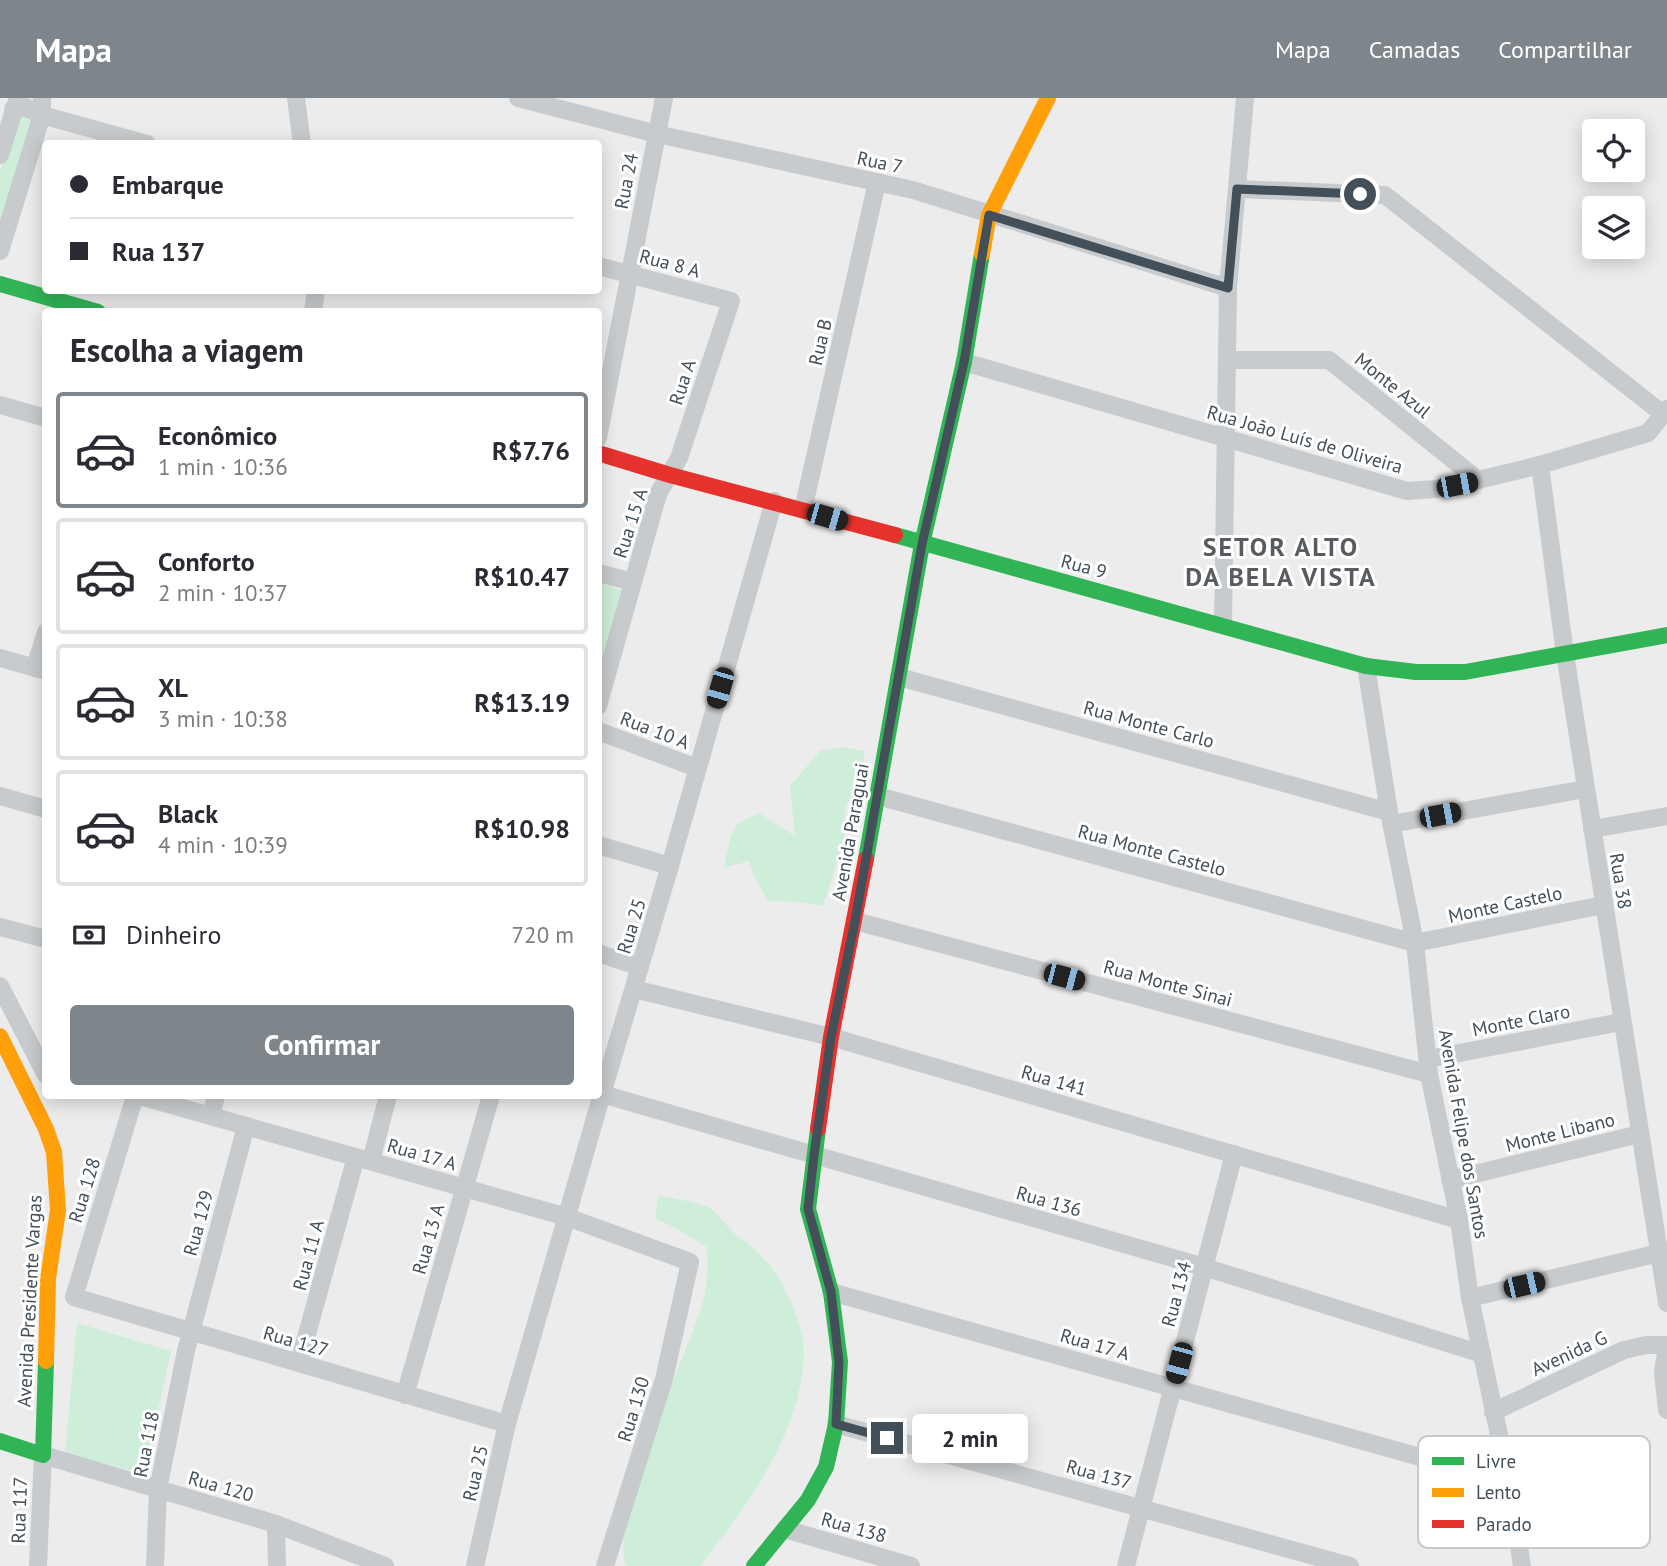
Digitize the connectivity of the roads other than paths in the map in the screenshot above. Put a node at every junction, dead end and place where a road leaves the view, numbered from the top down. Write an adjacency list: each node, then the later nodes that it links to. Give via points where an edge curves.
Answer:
1 (296, 98): 10 (street)
2 (517, 98): 8 (street, Rua 7)
3 (664, 98): 8 (street, Rua 24)
4 (1048, 98): 14 (street, Avenida Paraguai)
5 (1245, 98): 13 (street)
6 (16, 104): 7 (street); 11 (street)
7 (42, 106): 9 (street); 15 (street)
8 (657, 134): 12 (street, Rua 7); 17 (street, Rua 24)
9 (136, 140)
10 (301, 140)
11 (0, 155)
12 (877, 182): 14 (street, Rua 7); 34 (street, Rua B)
13 (1237, 189): 19 (street); 25 (street, via 1385,195)
14 (989, 215): 19 (street, Rua 7); 23 (street, Avenida Paraguai)
15 (0, 251)
16 (602, 267): 17 (street, Rua 8 A)
17 (630, 274): 20 (street, Rua 8 A); 27 (street, Rua 24)
18 (0, 284): 21 (street)
19 (1228, 288): 22 (street)
20 (730, 301): 31 (street, Rua A)
21 (84, 308)
22 (1227, 360): 28 (street); 32 (street, Monte Azul, via 1329,360)
23 (964, 362): 28 (street, Rua João Luís de Oliveira); 35 (street, Avenida Paraguai)
24 (0, 405): 26 (street)
25 (1665, 411): 30 (street, Rua João Luís de Oliveira, via 1648,433)
26 (42, 417)
27 (602, 418)
28 (1226, 438): 32 (street, Rua João Luís de Oliveira, via 1407,491); 38 (street)
29 (602, 454): 31 (street, Rua 9)
30 (1540, 465): 32 (street, Rua João Luís de Oliveira); 40 (street, Rua 38)
31 (670, 475): 33 (street, Rua 9); 37 (street, Rua 15 A, via 658,494)
32 (1478, 480)
33 (774, 501): 34 (street, Rua 9); 47 (street, Rua 25)
34 (803, 510): 35 (street, Rua 9)
35 (922, 544): 38 (street, Rua 9); 44 (street, Avenida Paraguai)
36 (602, 574): 37 (street)
37 (633, 582): 45 (street, Rua 15 A)
38 (1223, 625): 42 (street, Rua 9)
39 (1667, 635): 40 (street, Rua 9)
40 (1565, 654): 42 (street, Rua 9, via 1465,672); 48 (street, Rua 38)
41 (0, 658): 43 (street)
42 (1366, 666): 53 (street, Avenida Felipe dos Santos)
43 (40, 669)
44 (899, 677): 50 (street, Avenida Paraguai); 53 (street, Rua Monte Carlo)
45 (602, 692)
46 (602, 732): 47 (street, Rua 10 A)
47 (697, 768): 56 (street, Rua 25)
48 (1585, 789): 53 (street, Rua Monte Carlo); 54 (street, Rua 38)
49 (0, 796): 51 (street)
50 (878, 796): 58 (street, Avenida Paraguai); 61 (street, Rua Monte Castelo)
51 (42, 808)
52 (1667, 816): 54 (street)
53 (1390, 818): 61 (street, Avenida Felipe dos Santos)
54 (1592, 829): 57 (street, Rua 38)
55 (602, 846): 56 (street)
56 (670, 866): 63 (street, Rua 25)
57 (1603, 905): 61 (street, Monte Castelo); 66 (street, Rua 38)
58 (855, 921): 68 (street, Avenida Paraguai); 70 (street, Rua Monte Sinai)
59 (0, 927): 60 (street)
60 (42, 938)
61 (1415, 943): 70 (street, Avenida Felipe dos Santos)
62 (602, 954): 63 (street)
63 (640, 967): 65 (street, Rua 25)
64 (0, 986): 69 (street)
65 (635, 989): 68 (street, Rua 141); 71 (street, Rua 25)
66 (1621, 1022): 70 (street, Monte Claro); 80 (street, Rua 38)
67 (0, 1036): 107 (street, Avenida Presidente Vargas, via 54,1152 58,1210 48,1279)
68 (831, 1037): 81 (street, Rua 141); 82 (street, Avenida Paraguai)
69 (42, 1067)
70 (1428, 1067): 84 (street, Avenida Felipe dos Santos)
71 (602, 1094): 82 (street, Rua 136)
72 (134, 1099): 92 (street, Rua 128)
73 (152, 1099): 78 (street, Rua 17 A)
74 (215, 1099): 78 (street)
75 (387, 1099): 83 (street)
76 (490, 1099): 85 (street, Rua 13 A)
77 (601, 1099): 86 (street, Rua 25)
78 (211, 1116): 79 (street, Rua 17 A)
79 (246, 1126): 83 (street, Rua 17 A); 95 (street, Rua 129)
80 (1640, 1134): 84 (street, Monte Libano); 88 (street, Rua 38)
81 (1234, 1154): 87 (street, Rua 141); 90 (street, Rua 134)
82 (814, 1155): 90 (street, Rua 136); 91 (street, Avenida Paraguai, via 808,1209)
83 (363, 1159): 85 (street, Rua 17 A); 98 (street, Rua 11 A)
84 (1450, 1180): 87 (street, Avenida Felipe dos Santos)
85 (464, 1188): 86 (street, Rua 17 A); 100 (street, Rua 13 A)
86 (567, 1217): 89 (street, Rua 17 A); 103 (street, Rua 25)
87 (1459, 1220): 93 (street, Avenida Felipe dos Santos)
88 (1659, 1253): 93 (street); 94 (street, Rua 38)
89 (690, 1262): 119 (street, Rua 130, via 664,1380)
90 (1204, 1267): 97 (street, Rua 136); 99 (street, Rua 134)
91 (831, 1292): 99 (street, Rua 17 A); 104 (street, Avenida Paraguai, via 839,1362)
92 (74, 1297): 95 (street, Rua 127)
93 (1470, 1298): 97 (street, Avenida Felipe dos Santos)
94 (1667, 1303)
95 (191, 1331): 98 (street, Rua 127); 109 (street, Rua 118)
96 (1667, 1346): 101 (street, via 1663,1372); 102 (street, Avenida G, via 1623,1350)
97 (1482, 1354): 102 (street, Avenida Felipe dos Santos)
98 (299, 1363): 100 (street, Rua 127)
99 (1173, 1387): 108 (street, Rua 17 A); 110 (street, Rua 134)
100 (405, 1395): 103 (street, Rua 127)
101 (1667, 1410)
102 (1493, 1412): 105 (street, Avenida Felipe dos Santos)
103 (507, 1424): 118 (street, Rua 25)
104 (836, 1424): 110 (street, Rua 137); 112 (street, Avenida Paraguai, via 825,1467 808,1500)
105 (1498, 1436)
106 (0, 1441): 107 (street)
107 (43, 1455): 109 (street, Rua 120); 114 (street, Rua 117)
108 (1418, 1456)
109 (158, 1489): 111 (street, Rua 120); 115 (street, Rua 118)
110 (1141, 1508): 122 (street, Rua 134); 123 (street, Rua 137)
111 (276, 1524): 116 (street); 117 (street, Rua 120)
112 (785, 1529): 120 (street, Avenida Paraguai); 121 (street, Rua 138)
113 (1519, 1548): 124 (street, Avenida Felipe dos Santos)
114 (38, 1566)
115 (155, 1566)
116 (277, 1566)
117 (385, 1566)
118 (475, 1566)
119 (606, 1566)
120 (754, 1566)
121 (911, 1566)
122 (1126, 1566)
123 (1350, 1566)
124 (1522, 1566)

